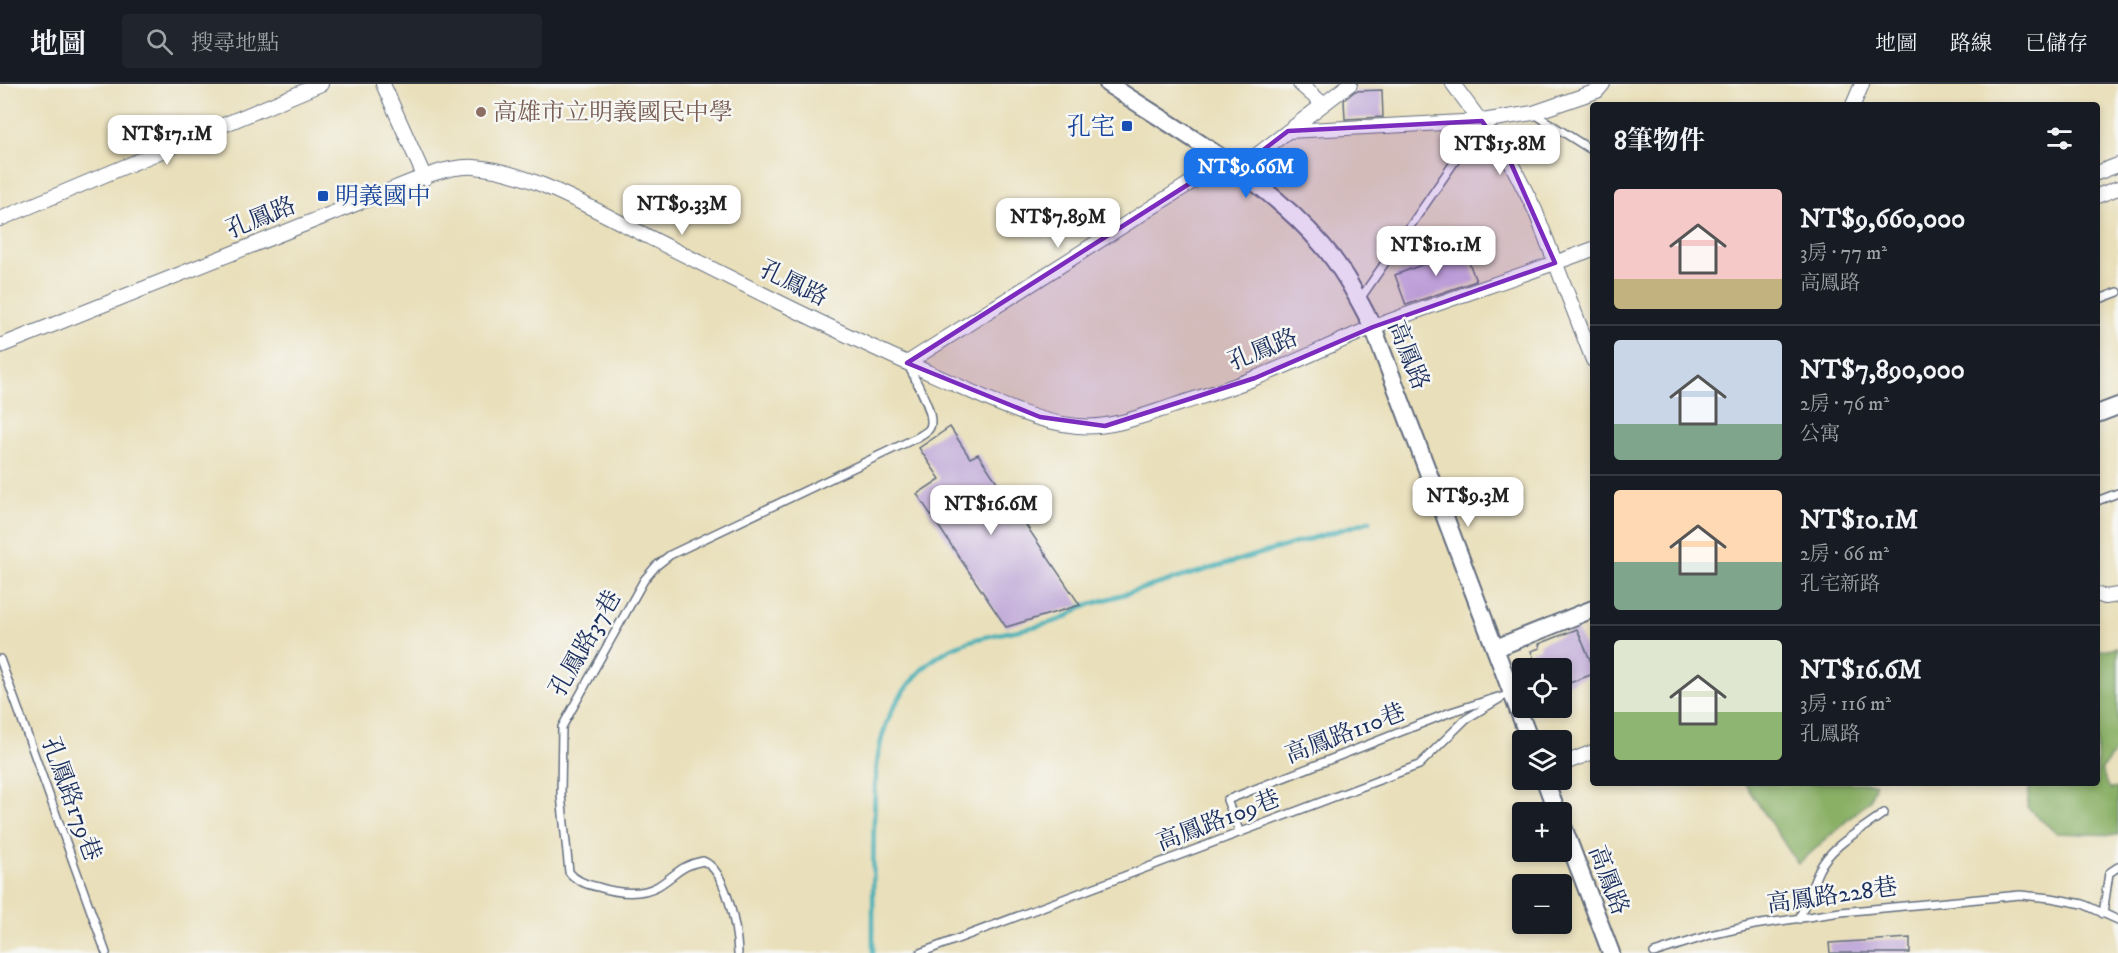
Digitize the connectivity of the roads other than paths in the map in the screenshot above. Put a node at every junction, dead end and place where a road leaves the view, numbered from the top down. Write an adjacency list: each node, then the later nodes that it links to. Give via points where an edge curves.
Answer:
1 (321, 84): 21 (street)
2 (383, 84): 18 (street)
3 (1108, 84): 16 (street, 高鳳路)
4 (1300, 84): 10 (street)
5 (1350, 84): 10 (street)
6 (1454, 84): 12 (street)
7 (1603, 84): 11 (street, via 1597,91)
8 (1862, 84): 9 (street)
9 (1854, 102)
10 (1323, 104): 13 (street)
11 (1533, 113): 12 (street); 14 (lane)
12 (1482, 121): 13 (street); 23 (street, via 1510,161); 26 (lane)
13 (1288, 131): 16 (street)
14 (1590, 149)
15 (2118, 165): 17 (street)
16 (1231, 166): 26 (street, 高鳳路, via 1294,216 1323,246); 30 (street)
17 (2100, 172)
18 (424, 178): 28 (street, 孔鳳路); 30 (street, 孔鳳路, via 470,167 534,182)
19 (2118, 188): 20 (street)
20 (2100, 195)
21 (0, 219)
22 (1590, 250): 23 (street, 孔鳳路)
23 (1555, 263): 27 (street, 孔鳳路); 29 (street)
24 (2118, 292): 25 (lane)
25 (2100, 299)
26 (1359, 301): 27 (street, 高鳳路)
27 (1373, 327): 30 (street, 孔鳳路, via 1255,378 1105,426 1079,426 1040,417); 38 (street, 高鳳路)
28 (0, 346)
29 (1590, 352)
30 (907, 363): 51 (lane, 孔鳳路37巷, via 931,413 929,430 670,555 656,566 644,580 562,727 561,795 572,876 612,891 642,892 659,885 680,868 709,863 731,906)
31 (2118, 406): 32 (street)
32 (2100, 413)
33 (2118, 493): 34 (lane)
34 (2100, 500)
35 (2100, 595): 36 (street)
36 (2118, 595)
37 (1590, 614): 38 (street)
38 (1496, 648): 40 (street, 高鳳路)
39 (0, 658): 50 (lane, 孔鳳路179巷)
40 (1512, 692): 44 (lane, 高鳳路109巷, via 1466,719 1419,765); 44 (lane, 高鳳路110巷, via 1227,800)
41 (1590, 753): 42 (street)
42 (1572, 760)
43 (1884, 813): 48 (lane, via 1828,858)
44 (1240, 833): 52 (lane, 高鳳路109巷)
45 (1572, 850): 53 (street, 高鳳路)
46 (2118, 867): 47 (lane, via 2109,873)
47 (2103, 914): 48 (lane, 高鳳路228巷, via 2082,904 2020,895); 49 (lane, 高鳳路228巷)
48 (1799, 919): 54 (lane, 高鳳路228巷, via 1710,935)
49 (2118, 920)
50 (106, 953)
51 (738, 953)
52 (920, 953)
53 (1611, 953)
54 (1654, 953)

